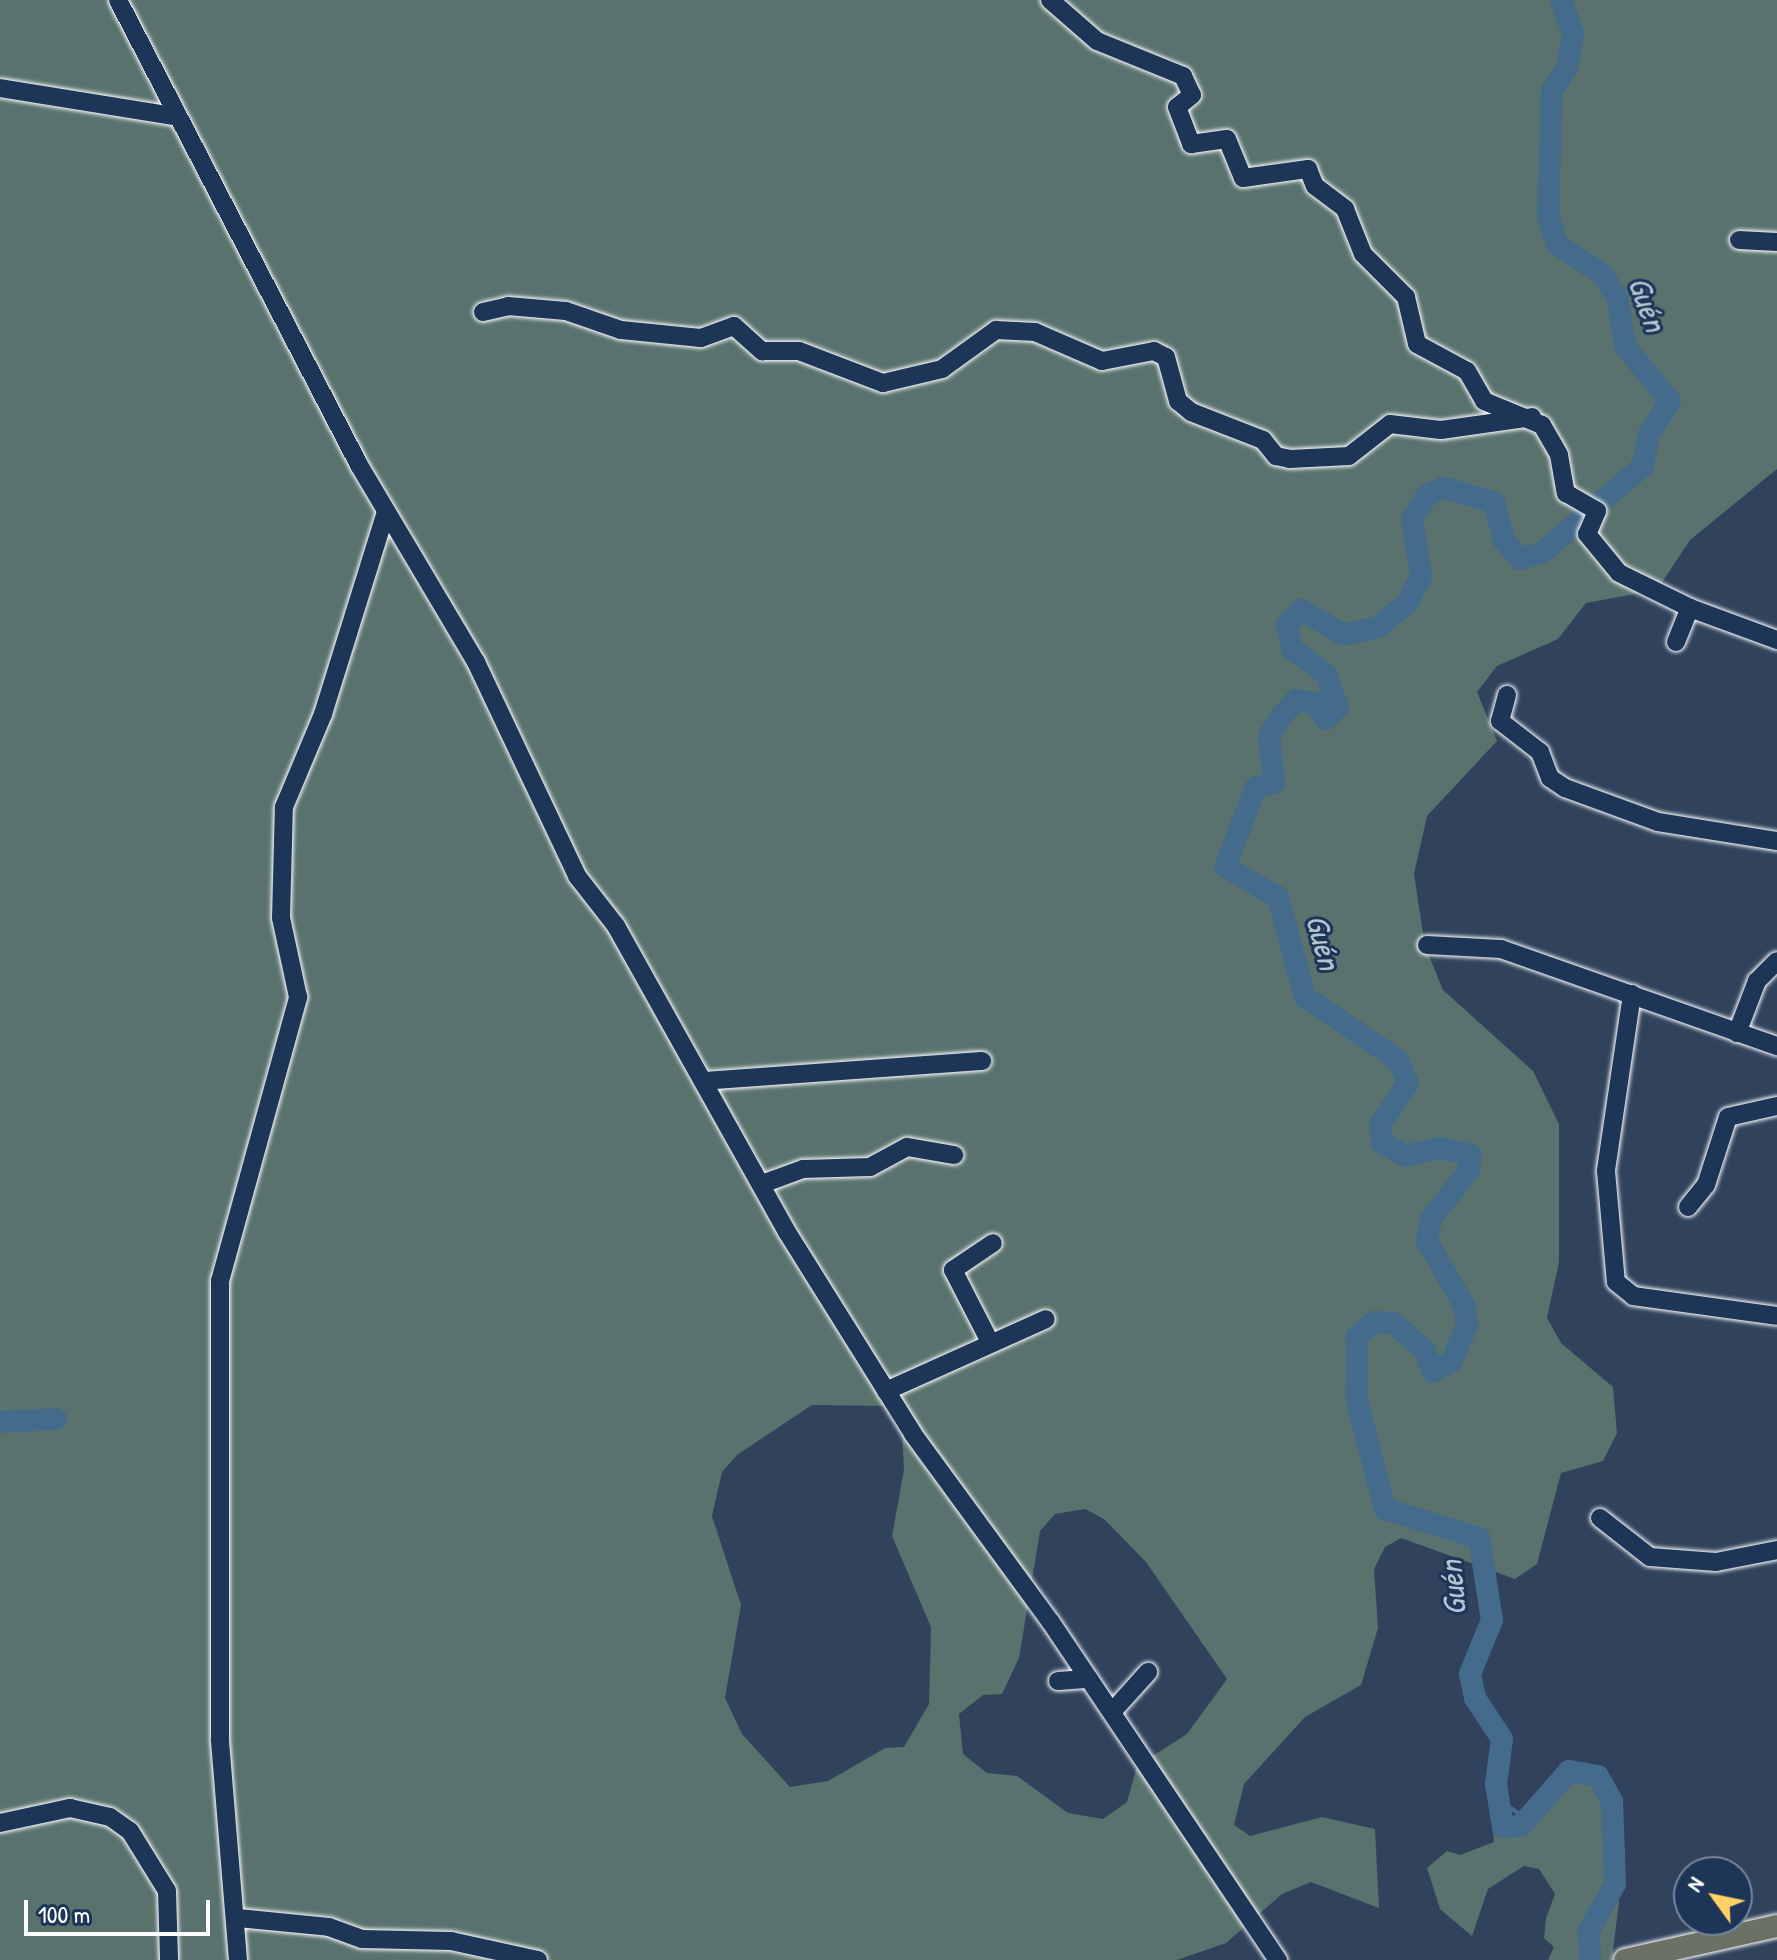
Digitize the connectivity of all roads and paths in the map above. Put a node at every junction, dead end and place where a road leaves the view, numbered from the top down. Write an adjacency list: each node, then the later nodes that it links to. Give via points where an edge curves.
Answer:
1 (118, 0): 4 (street)
2 (1050, 0): 8 (street, via 1097,41 1183,76 1192,95 1177,107 1191,144 1227,139 1243,178 1308,169 1315,186 1345,209 1363,254 1406,297 1417,344 1467,371 1484,401)
3 (0, 88): 4 (street)
4 (173, 116): 9 (street)
5 (1739, 240): 6 (street)
6 (1777, 242)
7 (483, 312): 8 (street, via 508,306 572,311 621,330 701,338 734,326 762,351 799,351 883,383 942,369 996,330 1035,332 1102,361 1154,351 1166,357 1178,401 1191,412 1263,440 1276,456 1290,459 1349,456 1390,424 1441,430)
8 (1532, 417): 10 (street, via 1553,439 1566,493 1595,507 1587,534 1619,573)
9 (386, 512): 21 (street, via 476,662 577,876 616,926); 38 (street, via 323,714 284,807 281,918 298,997 220,1281 220,1739 226,1854)
10 (1690, 608): 11 (street); 12 (street)
11 (1777, 640)
12 (1676, 642)
13 (1507, 695): 14 (street, via 1500,721 1540,752 1550,778 1565,788 1658,822)
14 (1777, 841)
15 (1427, 945): 17 (street, via 1501,949)
16 (1777, 961): 18 (street, via 1757,981)
17 (1632, 994): 18 (street); 27 (street, via 1606,1171 1616,1282 1633,1296)
18 (1737, 1033): 19 (street)
19 (1777, 1046)
20 (982, 1061): 21 (street)
21 (703, 1081): 24 (street)
22 (1777, 1106): 25 (street, via 1728,1117 1706,1185)
23 (954, 1155): 24 (street, via 907,1147 870,1167 803,1169)
24 (762, 1184): 30 (street)
25 (1688, 1207)
26 (993, 1243): 29 (street, via 960,1260 952,1275)
27 (1777, 1316)
28 (1046, 1319): 29 (street)
29 (990, 1342): 30 (street)
30 (886, 1391): 34 (street)
31 (1600, 1518): 32 (street, via 1650,1557 1716,1562)
32 (1777, 1550)
33 (1148, 1672): 36 (street)
34 (1089, 1679): 35 (street); 36 (street)
35 (1058, 1681)
36 (1112, 1712): 43 (street)
37 (0, 1823): 40 (street, via 70,1808 110,1817 130,1831 167,1891)
38 (238, 1918): 41 (street); 42 (street, via 329,1927 362,1939 451,1941)
39 (1777, 1926): 44 (main road)
40 (169, 1960)
41 (238, 1960)
42 (538, 1960)
43 (1278, 1960)
44 (1625, 1960)

